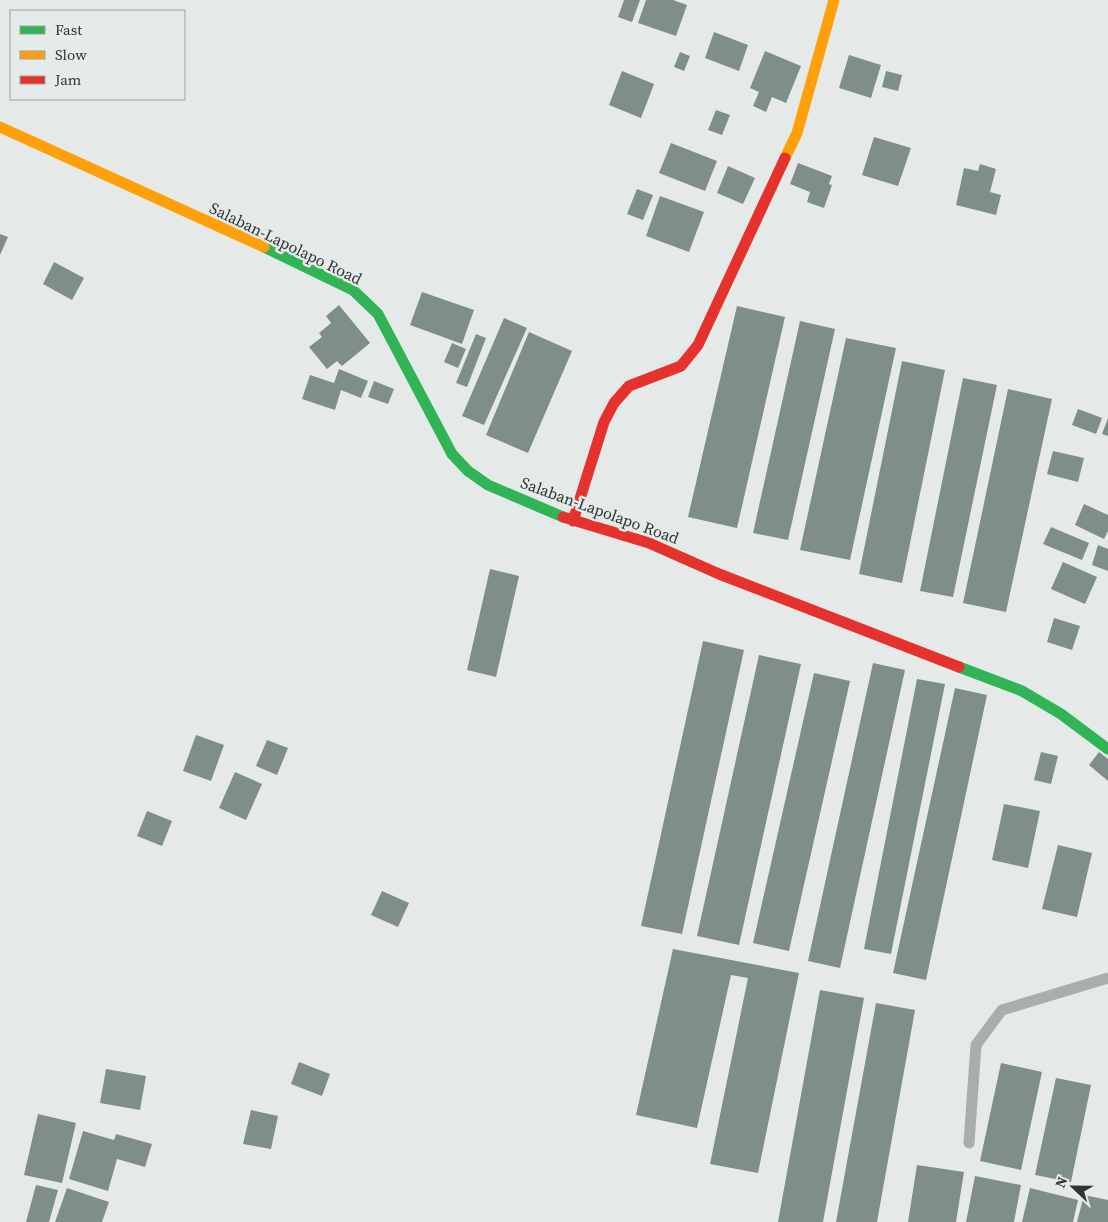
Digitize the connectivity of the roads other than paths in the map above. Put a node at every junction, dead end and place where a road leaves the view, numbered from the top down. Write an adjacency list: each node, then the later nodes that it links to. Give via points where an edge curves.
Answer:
1 (834, 0): 3 (street, via 797,133 698,345 681,366 629,386 614,403 604,422)
2 (0, 127): 3 (street, Salaban-Lapolapo Road, via 353,290 378,314 452,454 468,471 488,485)
3 (573, 521): 4 (street, Salaban-Lapolapo Road, via 649,543 719,574 1022,691 1061,714)
4 (1108, 749)
5 (1108, 978): 6 (lane, via 1002,1010 976,1046)
6 (969, 1144)

